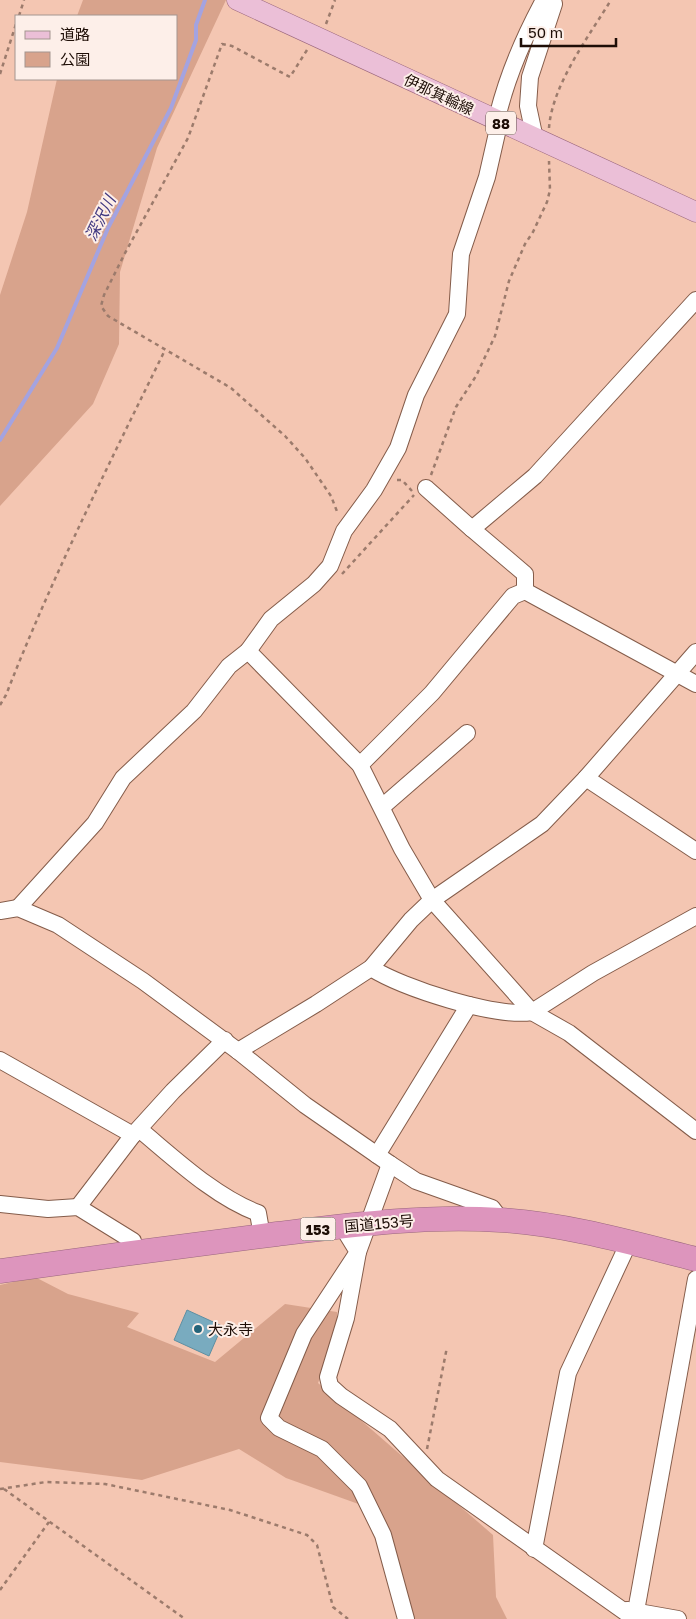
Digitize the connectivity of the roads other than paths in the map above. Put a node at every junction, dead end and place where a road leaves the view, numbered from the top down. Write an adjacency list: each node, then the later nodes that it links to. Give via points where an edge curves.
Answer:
1 (237, 0): 6 (main road, 伊那箕輪線 / 88)
2 (544, 0): 4 (street, via 506,82)
3 (553, 0): 6 (street, via 530,77 528,106)
4 (498, 114)
5 (497, 133): 12 (street, via 487,177 461,254 457,314 416,395 398,448 374,490 344,532 330,566 314,584 271,619)
6 (541, 142): 7 (main road, 伊那箕輪線 / 88)
7 (696, 212)
8 (696, 300): 10 (street, via 535,476)
9 (426, 488): 10 (street)
10 (472, 529): 11 (street, via 525,574)
11 (525, 591): 14 (street); 17 (street, via 513,596 432,693)
12 (248, 651): 17 (street); 22 (street, via 229,666 194,711 123,778 95,823)
13 (696, 652): 14 (street)
14 (676, 674): 15 (street); 18 (street)
15 (696, 684)
16 (467, 733): 19 (street)
17 (360, 765): 19 (street)
18 (586, 778): 20 (street); 21 (street, via 542,824)
19 (382, 806): 21 (street, via 402,849)
20 (696, 850)
21 (432, 900): 25 (street); 27 (street)
22 (18, 908): 23 (street); 28 (street, via 58,925 143,980)
23 (0, 911)
24 (696, 916): 27 (street)
25 (371, 968): 26 (street, via 386,978); 29 (street)
26 (469, 1006): 27 (street, via 520,1014); 33 (street)
27 (532, 1012): 31 (street, via 569,1033)
28 (224, 1040): 29 (street); 32 (street)
29 (238, 1051): 33 (street, via 305,1105)
30 (0, 1060): 32 (street)
31 (696, 1131)
32 (136, 1132): 35 (street); 39 (street, via 196,1176 246,1209 258,1213)
33 (383, 1160): 36 (street, via 416,1181 492,1208); 37 (street)
34 (0, 1204): 35 (street, via 48,1209)
35 (78, 1207): 41 (street, via 133,1241)
36 (501, 1220): 37 (highway, 国道153号 / 153, via 421,1219); 40 (highway, 国道153号 / 153, via 540,1224)
37 (370, 1223): 38 (highway, 国道153号 / 153); 42 (street)
38 (342, 1226): 39 (highway, 国道153号 / 153); 42 (street)
39 (262, 1236): 41 (highway, 国道153号 / 153)
40 (629, 1242): 43 (highway, 国道153号 / 153); 46 (street, via 568,1373)
41 (136, 1252): 44 (highway, 国道153号 / 153)
42 (358, 1252): 46 (street, via 346,1318 328,1377 330,1386 390,1429 437,1479); 48 (street, via 304,1334 269,1418 279,1428 322,1449 359,1486 383,1535)
43 (696, 1259)
44 (0, 1271)
45 (696, 1279): 47 (street)
46 (534, 1549): 47 (street, via 618,1608)
47 (636, 1615): 49 (street)
48 (406, 1619)
49 (678, 1619)

